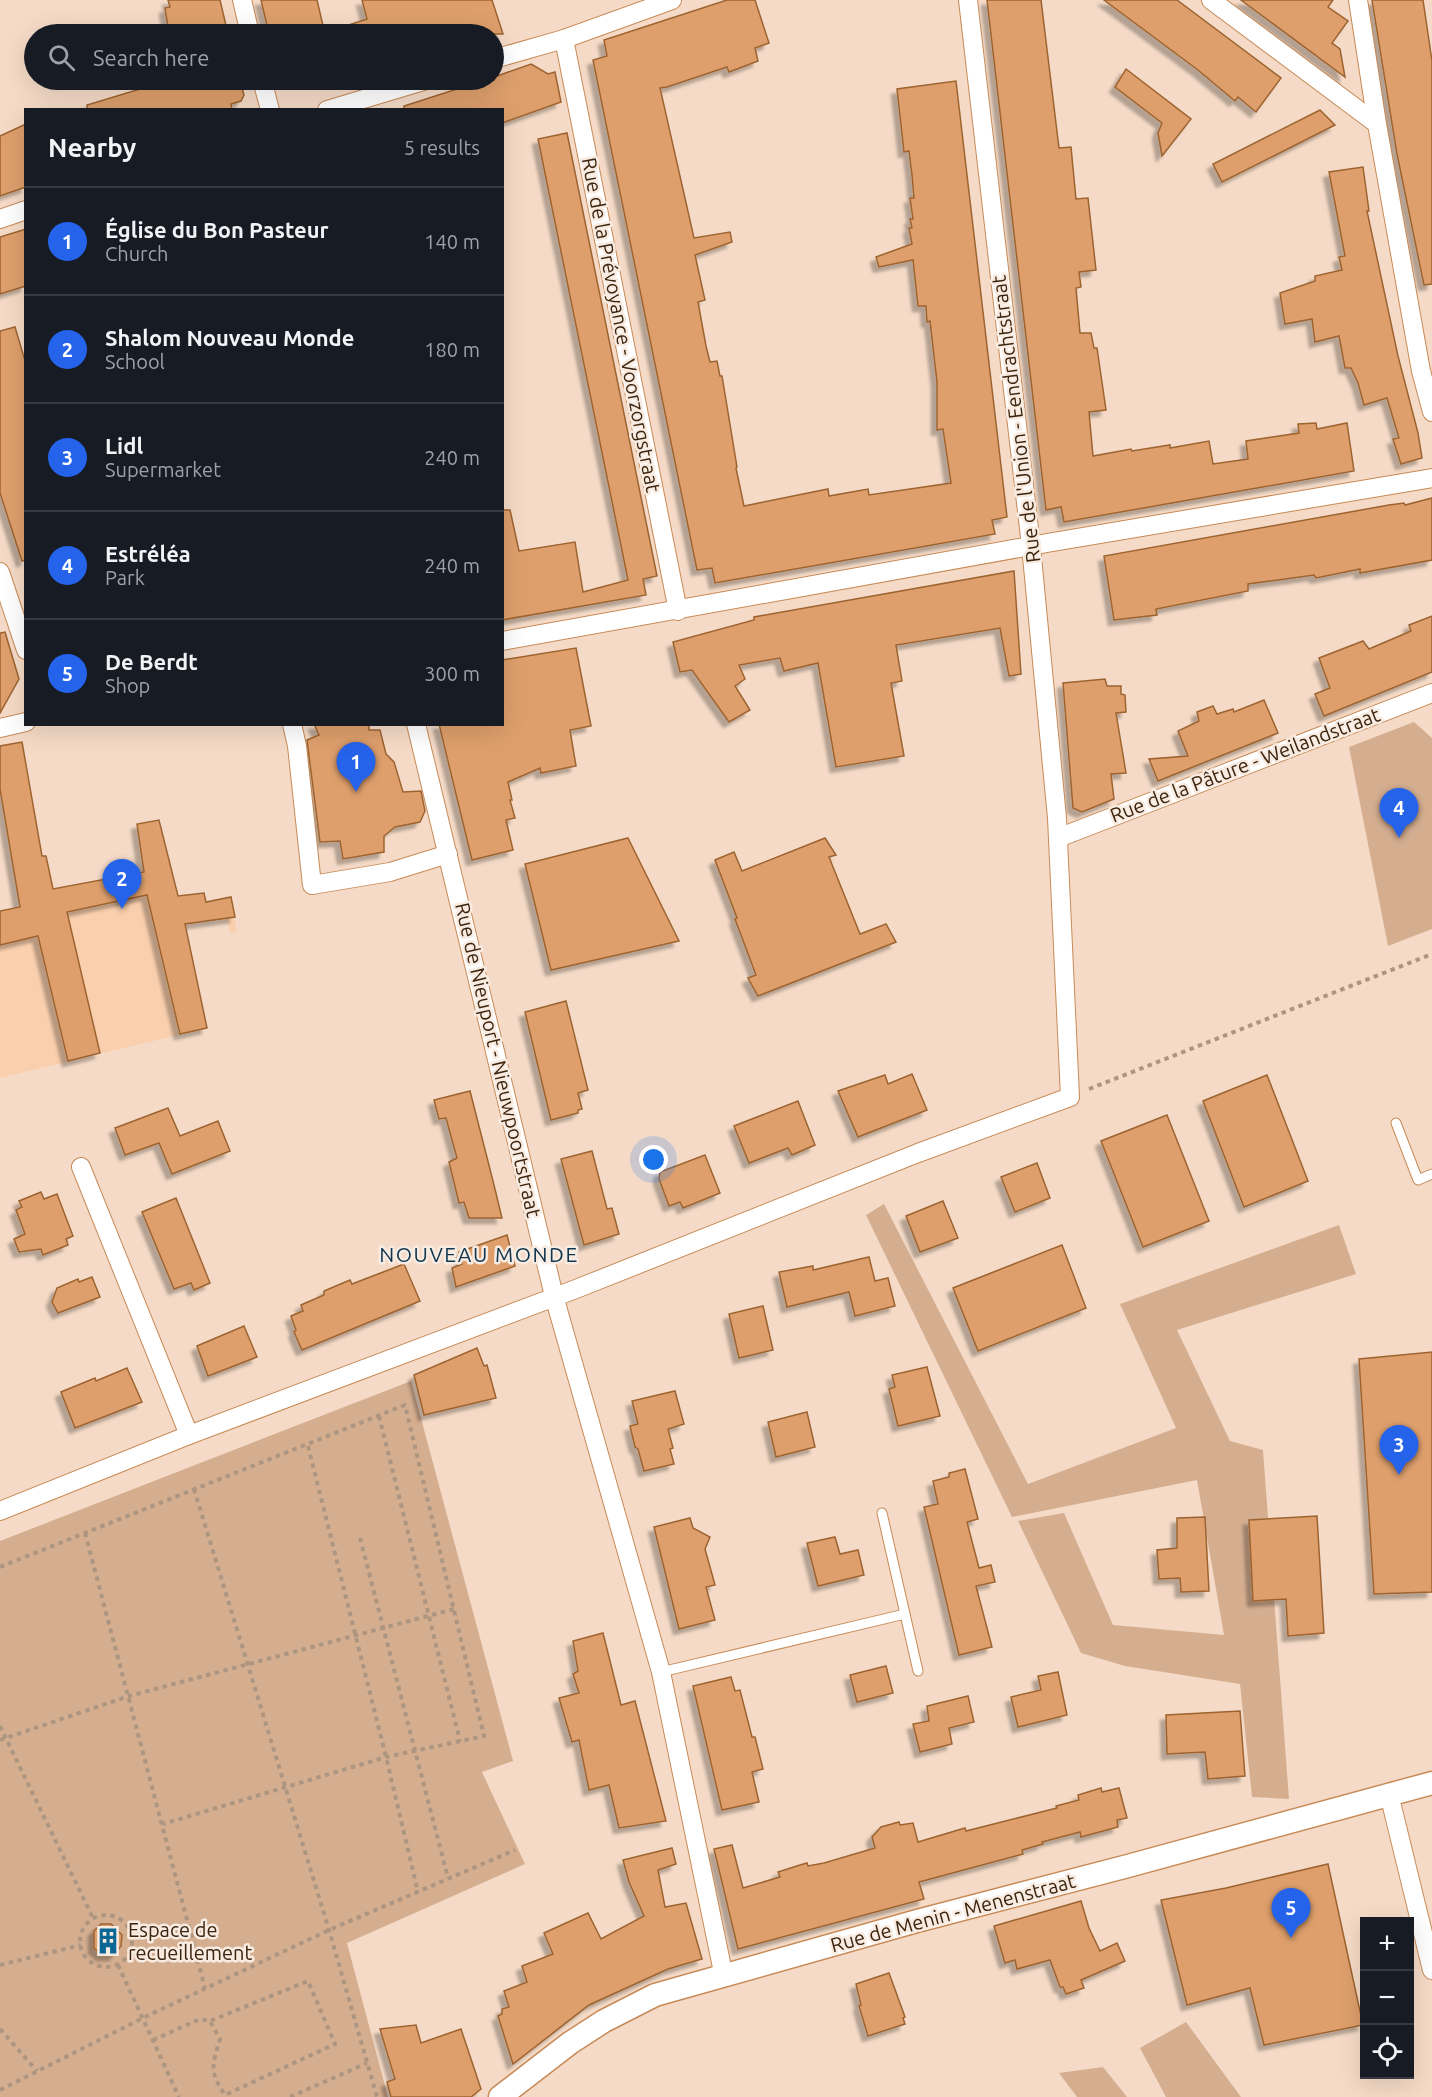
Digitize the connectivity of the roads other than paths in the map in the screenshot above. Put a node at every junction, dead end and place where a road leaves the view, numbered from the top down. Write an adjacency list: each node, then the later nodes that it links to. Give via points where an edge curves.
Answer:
1 (242, 0): 6 (street)
2 (672, 0): 7 (street)
3 (968, 0): 18 (street, Rue de l'Union - Eendrachtstraat)
4 (1211, 0): 13 (street)
5 (1358, 0): 13 (street)
6 (248, 24)
7 (564, 39): 8 (street); 20 (street, Rue de la Prévoyance - Voorzorgstraat)
8 (504, 56)
9 (265, 90): 11 (street)
10 (394, 90): 12 (street)
11 (269, 108)
12 (334, 108)
13 (1377, 124): 16 (street)
14 (24, 211): 15 (street)
15 (0, 219)
16 (1432, 412)
17 (1432, 478): 18 (street)
18 (1031, 546): 20 (street); 28 (street, Rue de l'Union - Eendrachtstraat)
19 (0, 572): 22 (street)
20 (678, 611): 21 (street)
21 (504, 641)
22 (24, 644)
23 (1432, 693): 28 (street, Rue de la Pâture - Weilandstraat)
24 (24, 722): 27 (street)
25 (292, 726): 29 (street, via 312,885 390,872)
26 (416, 726): 29 (street, Rue de Nieuport - Nieuwpoortstraat)
27 (0, 728)
28 (1058, 838): 33 (street, Rue de l'Union - Eendrachtstraat, via 1070,1096)
29 (448, 854): 33 (street, Rue de Nieuport - Nieuwpoortstraat)
30 (1396, 1123): 32 (lane, via 1418,1180)
31 (81, 1167): 34 (street)
32 (1432, 1174)
33 (554, 1296): 34 (street); 39 (street, Rue de Nieuport - Nieuwpoortstraat)
34 (189, 1435): 35 (street)
35 (0, 1511)
36 (882, 1513): 37 (lane)
37 (905, 1614): 38 (lane); 39 (lane)
38 (918, 1671)
39 (661, 1672): 43 (street, Rue de Nieuport - Nieuwpoortstraat)
40 (1432, 1783): 41 (street, Rue de Menin - Menenstraat)
41 (1389, 1794): 42 (street); 43 (street, Rue de Menin - Menenstraat)
42 (1432, 1970)
43 (724, 1977): 44 (street, Rue de Menin - Menenstraat, via 655,1995 604,2021)
44 (500, 2097)

